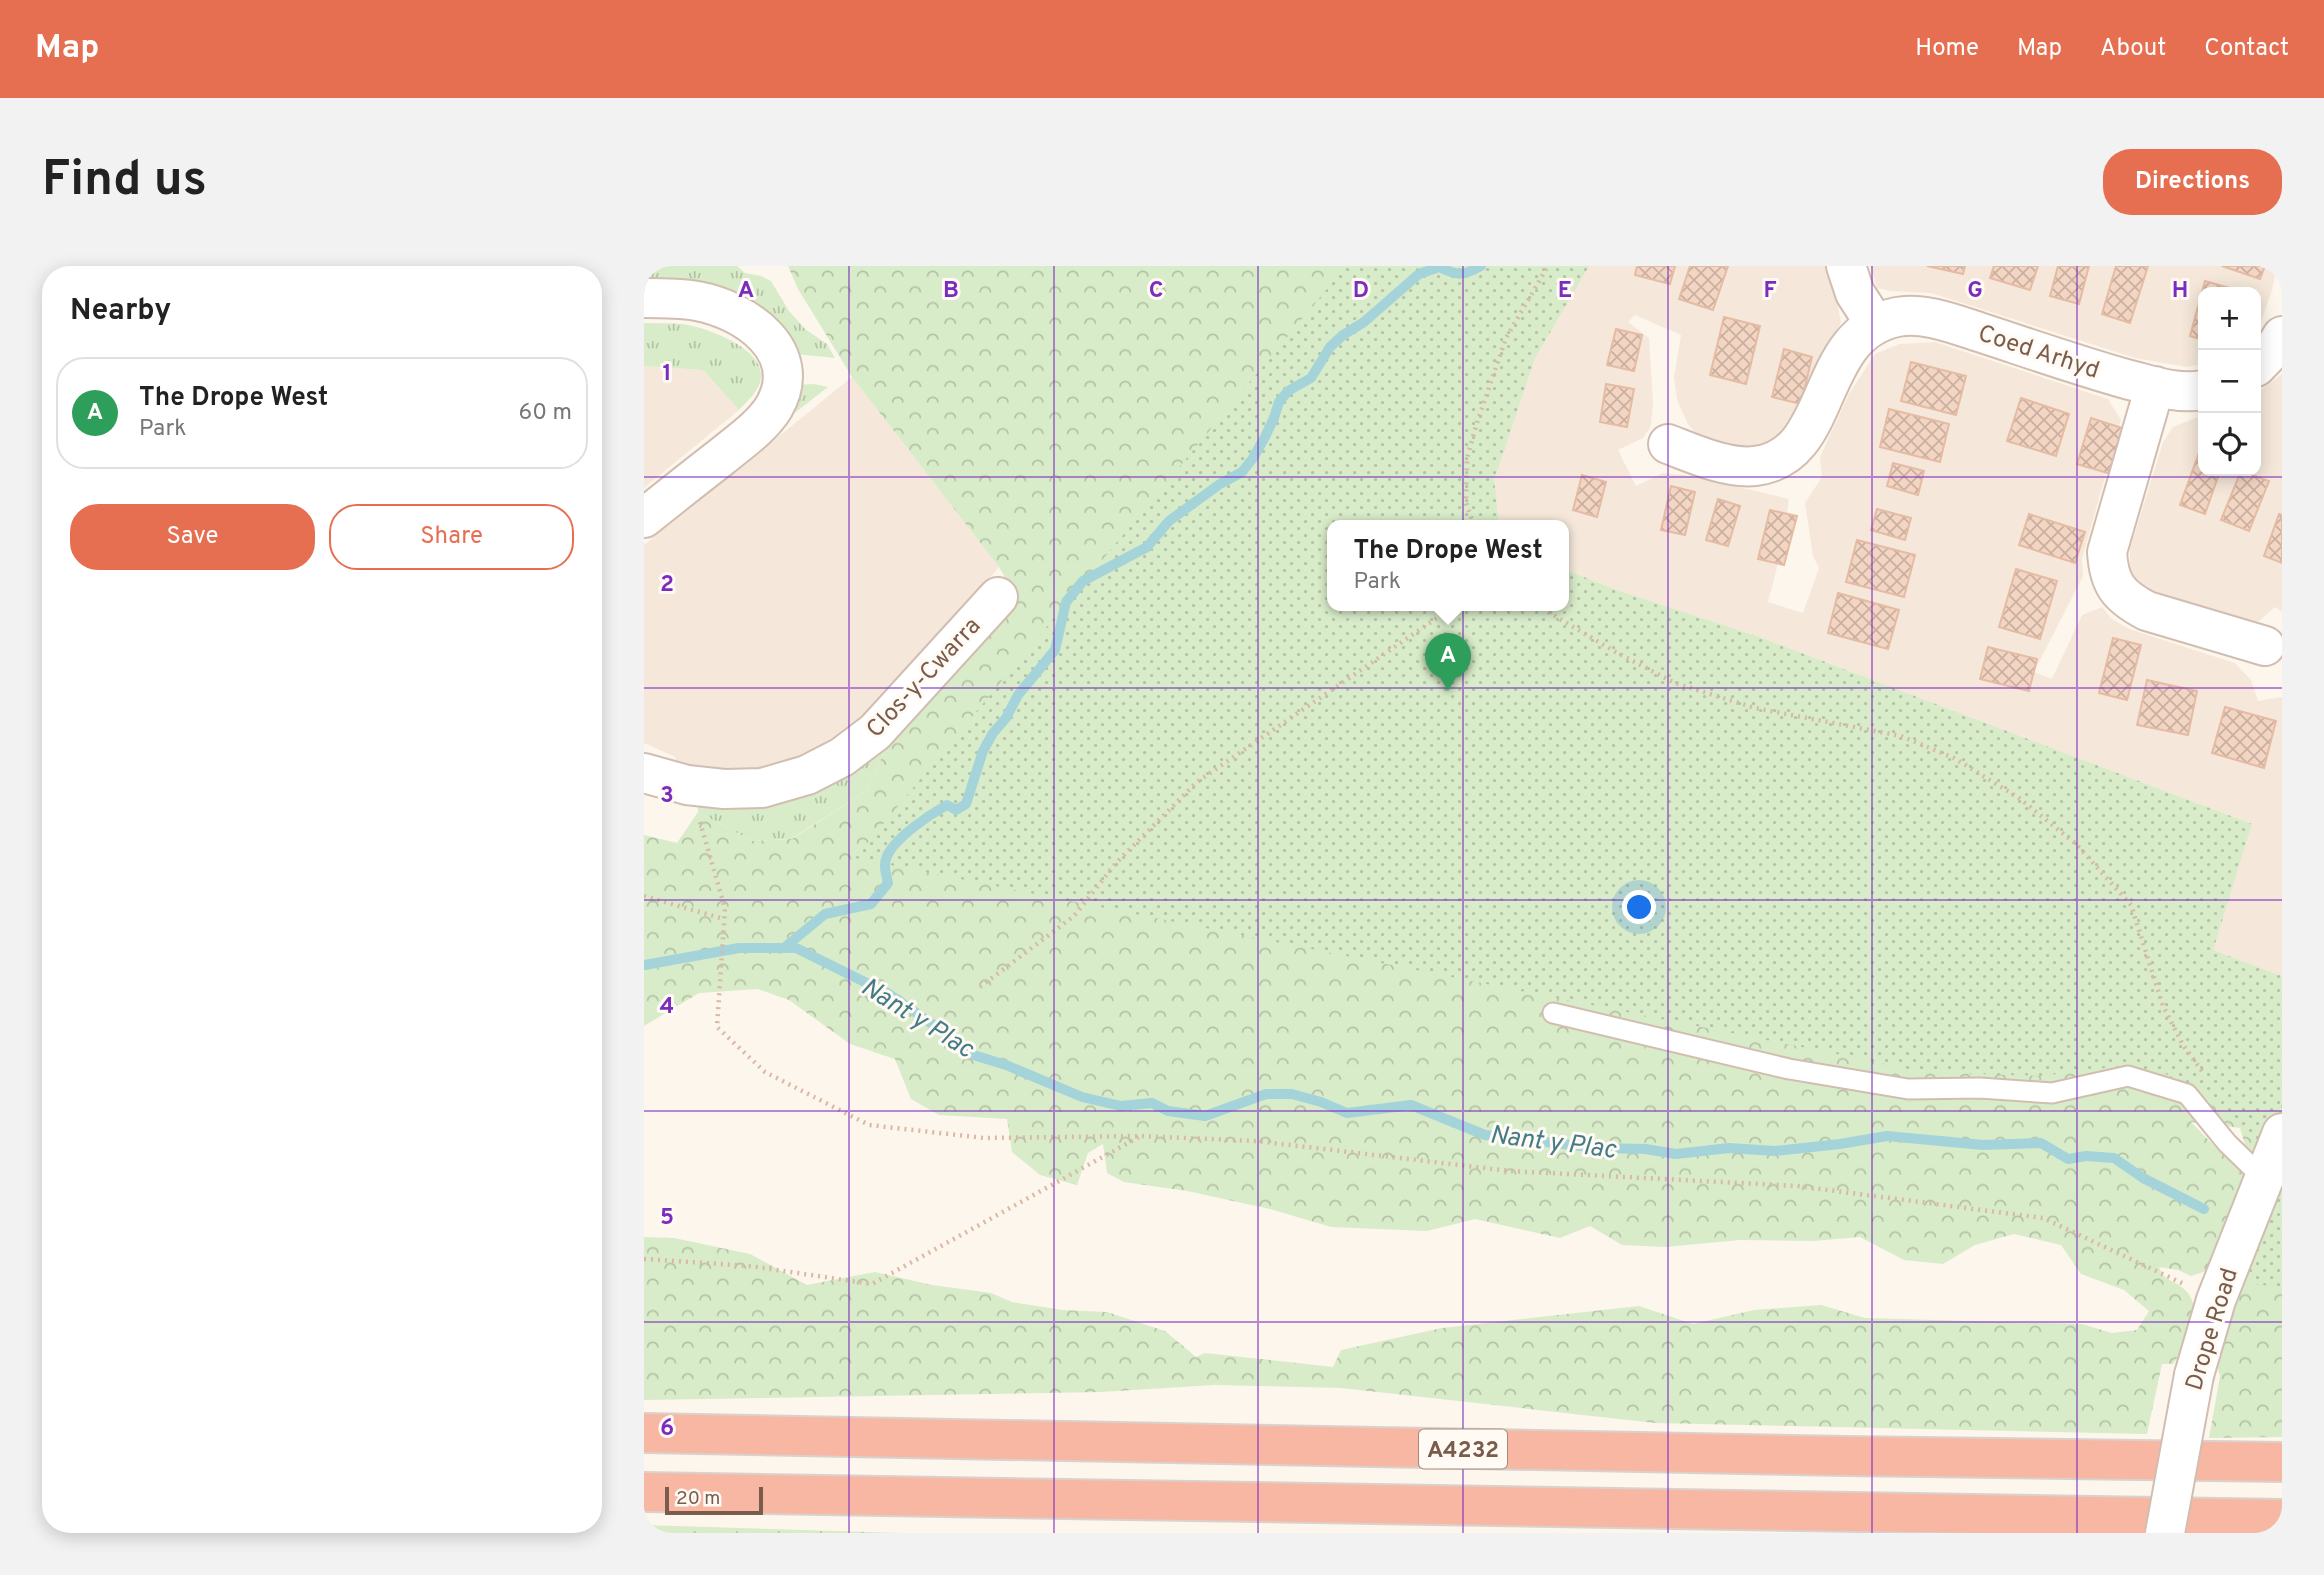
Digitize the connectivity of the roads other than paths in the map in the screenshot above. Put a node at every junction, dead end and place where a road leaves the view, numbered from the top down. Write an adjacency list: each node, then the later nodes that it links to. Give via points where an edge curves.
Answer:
1 (1846, 266): 3 (street, via 1855,293)
2 (644, 298): 9 (street, via 724,309 766,337 783,368 782,388 773,408 745,438)
3 (1875, 324): 6 (street, Coed Arhyd, via 1899,317 1947,321); 8 (street, via 1843,354 1809,428 1793,450 1754,466 1725,463)
4 (2282, 336): 5 (street)
5 (2261, 362)
6 (2154, 386): 7 (street, Coed Arhyd); 11 (street, via 2107,552 2108,571 2116,589 2130,603)
7 (2198, 390)
8 (1668, 444)
9 (644, 518)
10 (998, 597): 12 (street, Clos-y-Cwarra, via 875,732 807,775 762,788 724,789)
11 (2265, 646)
12 (644, 773)
13 (1553, 1013): 15 (lane, via 1788,1069 1908,1089 2052,1093 2128,1076 2187,1094)
14 (2282, 1133): 15 (street, Drope Road)
15 (2263, 1178): 20 (street, Drope Road, bridge, via 2216,1300 2194,1375)
16 (644, 1433): 17 (highway, A4232)
17 (2282, 1462)
18 (644, 1492): 19 (highway)
19 (2282, 1520)
20 (2165, 1533)

